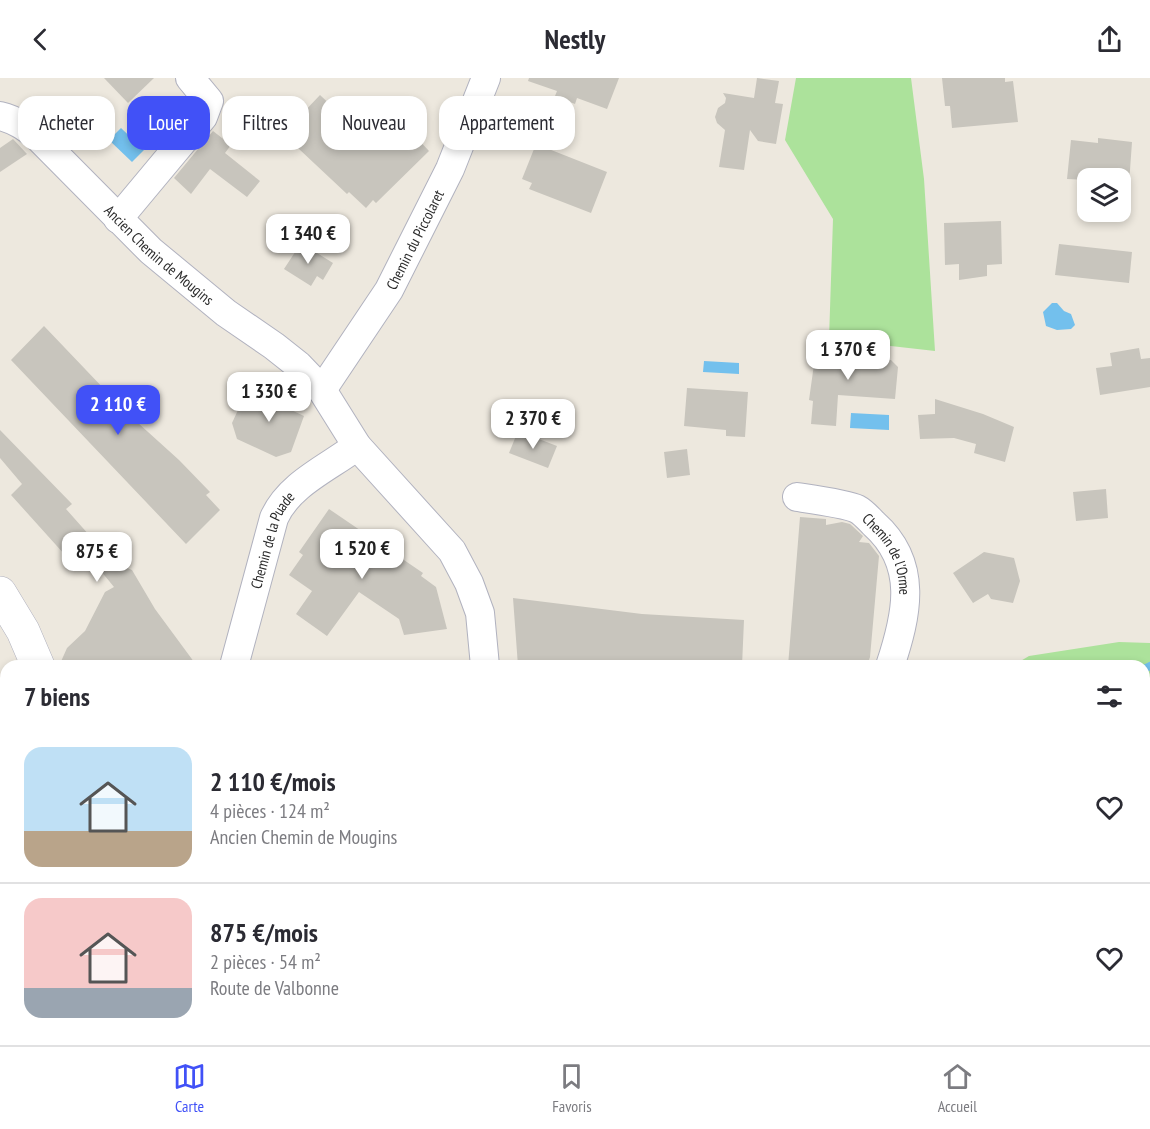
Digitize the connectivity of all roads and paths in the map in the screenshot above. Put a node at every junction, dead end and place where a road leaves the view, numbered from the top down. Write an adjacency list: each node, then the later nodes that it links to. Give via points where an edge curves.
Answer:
1 (190, 78): 4 (street, via 209,101 203,117)
2 (486, 78): 5 (street, Chemin du Piccolaret, via 450,169 389,290)
3 (0, 116): 4 (street, Ancien Chemin de Mougins, via 25,126 38,137)
4 (118, 219): 5 (street, Ancien Chemin de Mougins, via 187,282 298,365)
5 (322, 390): 6 (street, Ancien Chemin de Mougins)
6 (357, 446): 10 (street, Chemin de la Puade, via 299,487 279,508); 11 (street, Ancien Chemin de Mougins, via 452,551 480,613)
7 (797, 496): 12 (street, Chemin de l'Orme, via 856,508 885,534 903,563 903,629)
8 (0, 593): 9 (street)
9 (35, 660)
10 (236, 660)
11 (484, 660)
12 (892, 660)

